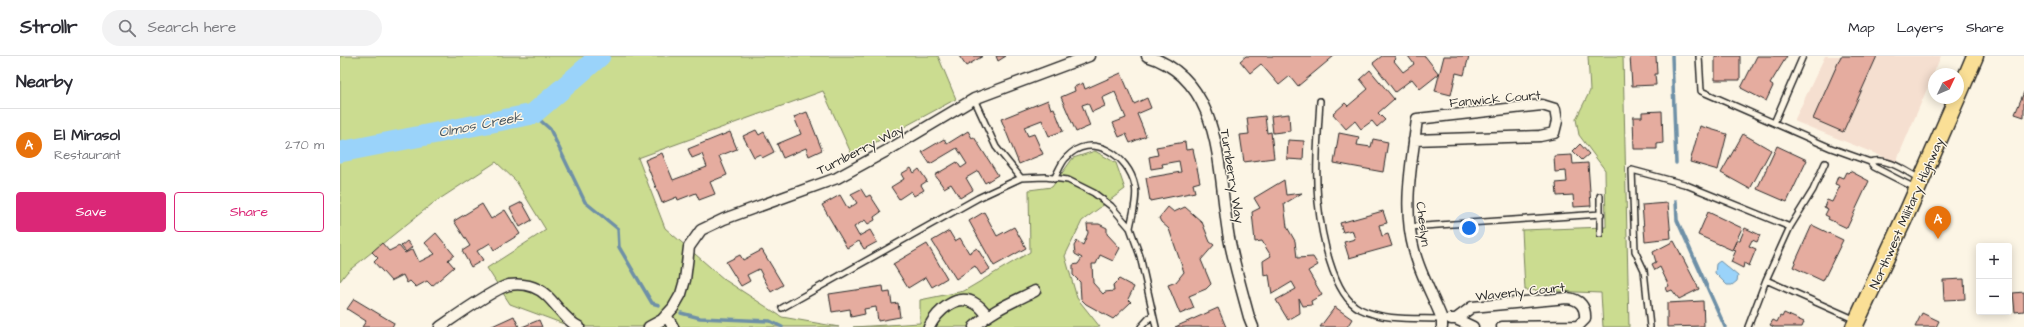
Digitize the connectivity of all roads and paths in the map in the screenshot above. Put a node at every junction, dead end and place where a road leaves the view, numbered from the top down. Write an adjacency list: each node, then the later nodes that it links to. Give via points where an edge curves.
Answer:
1 (1089, 56): 7 (street, Turnberry Way)
2 (1147, 56): 41 (street, Turnberry Way, via 1176,71 1192,86 1206,107 1213,130 1229,237)
3 (1699, 56): 11 (lane, via 1701,91)
4 (1802, 56): 11 (lane)
5 (1975, 56): 6 (main road, Northwest Military Highway)
6 (1964, 83)
7 (974, 99): 15 (lane, via 996,146); 28 (street, Turnberry Way, via 890,150 836,178 700,230 689,247 681,294)
8 (1320, 101): 31 (lane, via 1318,202 1337,284 1348,300 1360,309 1382,316)
9 (1955, 104): 17 (main road, Northwest Military Highway)
10 (1417, 119): 12 (street, Cheslyn); 12 (street, Fanwick Court, via 1542,105 1555,109 1557,121 1554,133 1540,136)
11 (1774, 123): 13 (lane)
12 (1414, 140): 20 (street, Cheslyn, via 1407,198)
13 (1870, 162): 17 (lane, via 1874,167); 17 (lane, via 1890,163)
14 (1825, 163): 21 (lane, via 1813,190)
15 (1021, 178): 16 (lane); 26 (lane, via 978,198)
16 (1054, 179): 22 (lane, via 1068,180 1094,193 1111,206); 22 (lane, via 1066,158 1082,147 1095,146 1108,150 1120,158 1135,186)
17 (1919, 184): 32 (main road, Northwest Military Highway)
18 (1600, 196): 19 (lane)
19 (1600, 214): 20 (lane); 23 (lane)
20 (1409, 227): 31 (street, Cheslyn, via 1414,251)
21 (1790, 227): 24 (lane); 44 (lane, via 1684,184 1632,170 1635,251 1644,270)
22 (1130, 228): 27 (lane, via 1140,256)
23 (1600, 234)
24 (1766, 280): 32 (lane); 45 (lane)
25 (1035, 291): 29 (street)
26 (782, 308)
27 (1153, 314): 39 (lane); 40 (lane)
28 (666, 315): 35 (street, Turnberry Way); 36 (street)
29 (987, 315): 37 (street, via 976,303 965,299 956,301 940,312); 38 (street)
30 (1456, 319): 31 (street); 42 (street); 43 (street, Waverly Court, via 1472,307 1567,298 1574,298 1586,311 1585,319 1578,326)
31 (1442, 323)
32 (1855, 324)
33 (440, 327): 34 (street, via 508,285 522,285 536,288 546,295 564,317)
34 (579, 327)
35 (649, 327)
36 (673, 327)
37 (929, 327)
38 (974, 327)
39 (1141, 327)
40 (1156, 327)
41 (1253, 327)
42 (1473, 327)
43 (1502, 327)
44 (1650, 327)
45 (1748, 327)

